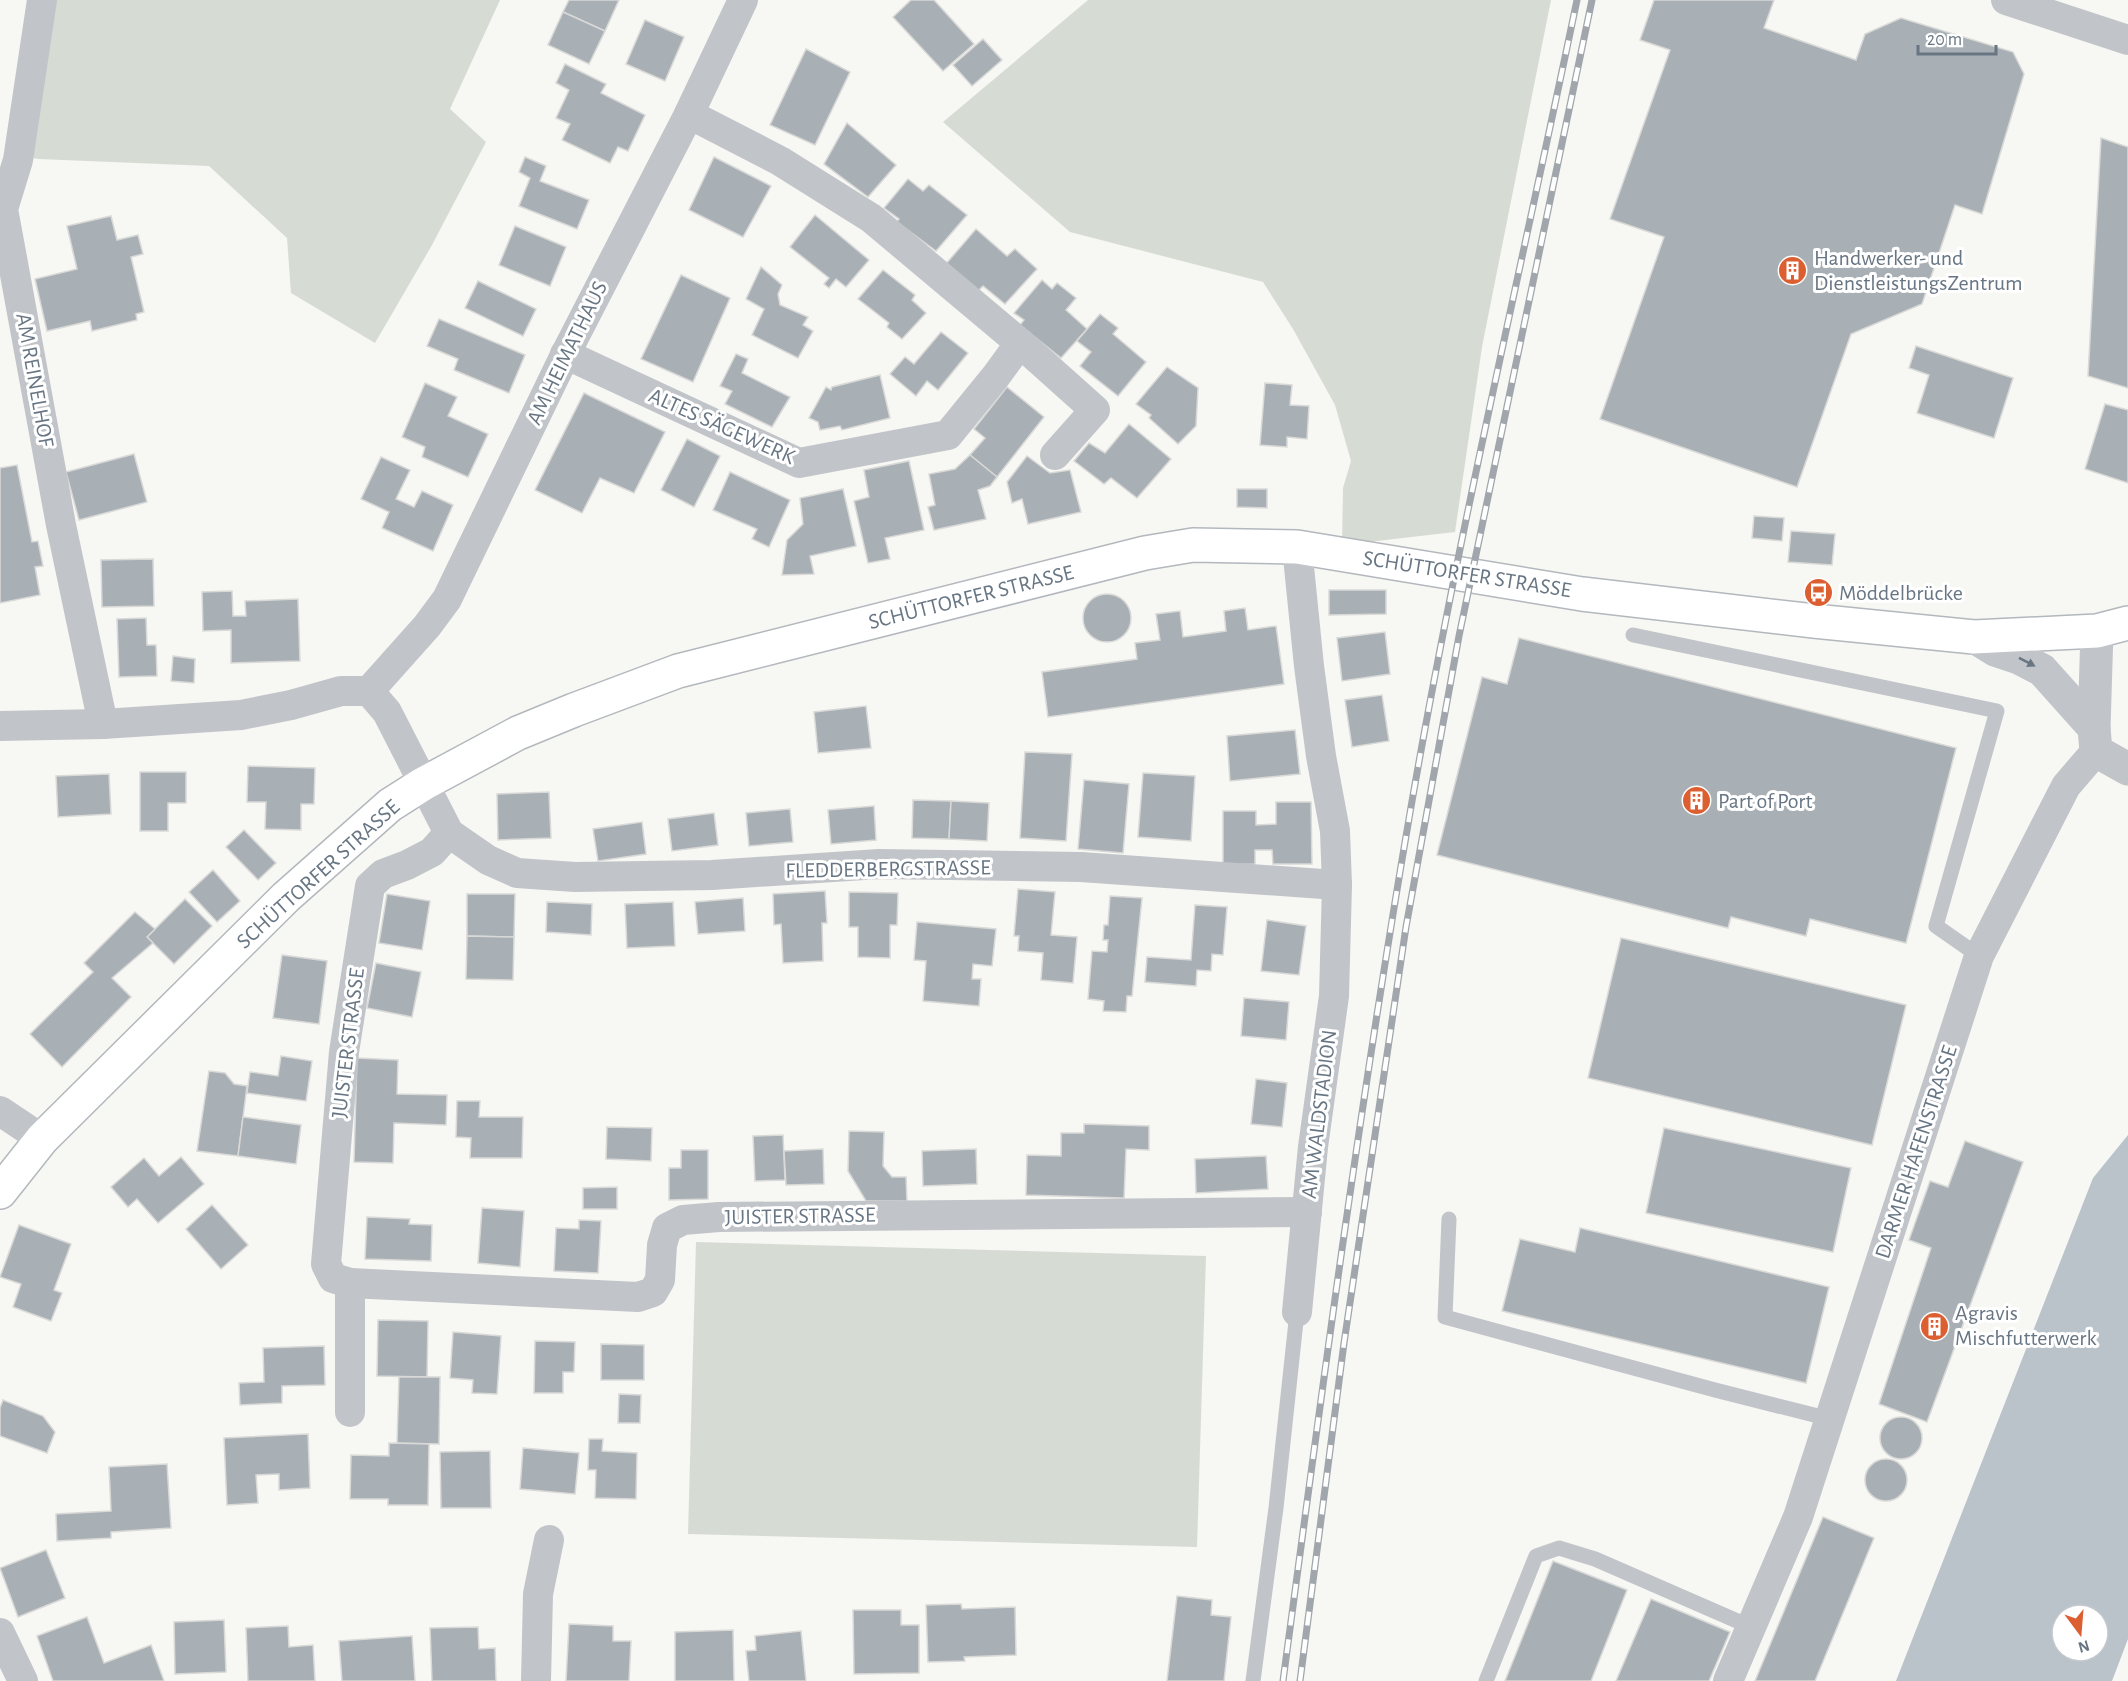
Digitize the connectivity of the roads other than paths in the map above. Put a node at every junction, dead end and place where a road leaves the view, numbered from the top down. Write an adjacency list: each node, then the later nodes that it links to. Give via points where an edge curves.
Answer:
1 (42, 0): 15 (street, AM REINELHOF, via 18,160 3,209 61,525)
2 (743, 0): 5 (street, AM HEIMATHAUS)
3 (2006, 0): 4 (street)
4 (2128, 40)
5 (688, 114): 6 (street, via 780,161 871,218); 7 (street, AM HEIMATHAUS)
6 (1020, 343): 7 (street, ALTES SÄGEWERK, via 948,435 799,463); 8 (street, via 1095,410)
7 (565, 354): 14 (street, AM HEIMATHAUS, via 447,599)
8 (1055, 455)
9 (1298, 547): 13 (main road, SCHÜTTORFER STRASSE, via 1582,594); 19 (main road, SCHÜTTORFER STRASSE, via 1193,545 1145,553 678,671 518,733); 21 (street, AM WALDSTADION, via 1309,666 1335,831)
10 (2128, 623): 11 (main road, SCHÜTTORFER STRASSE)
11 (2097, 631): 13 (main road, SCHÜTTORFER STRASSE); 17 (street)
12 (1633, 635): 22 (lane, via 1997,711 1936,926)
13 (1974, 637): 17 (street, one-way to 17, via 2042,670)
14 (369, 692): 15 (street, via 342,691 241,715); 19 (street, via 387,712)
15 (103, 724): 16 (street)
16 (0, 726)
17 (2095, 740): 18 (street); 22 (street, DARMER HAFENSTRASSE, via 2066,786)
18 (2128, 769)
19 (423, 784): 20 (street); 24 (main road, SCHÜTTORFER STRASSE, via 390,805 286,897)
20 (449, 834): 21 (street, FLEDDERBERGSTRASSE, via 488,860 517,873 575,877 711,875 879,864 1081,867); 28 (street, JUISTER STRASSE, via 432,852 383,874 370,886 344,1052 326,1264 333,1278)
21 (1337, 885): 26 (street, AM WALDSTADION, via 1334,996)
22 (1979, 956): 31 (street, DARMER HAFENSTRASSE)
23 (0, 1112): 24 (street)
24 (42, 1139): 25 (main road, SCHÜTTORFER STRASSE)
25 (0, 1192)
26 (1307, 1212): 28 (street, JUISTER STRASSE, via 683,1220 667,1228 660,1280 653,1292 638,1297); 29 (street, AM WALDSTADION)
27 (1449, 1220): 31 (lane, via 1445,1317)
28 (350, 1283): 30 (street)
29 (1297, 1312): 37 (lane, AM WALDSTADION)
30 (350, 1412)
31 (1830, 1419): 33 (street, DARMER HAFENSTRASSE, via 1798,1517)
32 (549, 1540): 36 (street, via 538,1594)
33 (1751, 1628): 38 (lane, via 1595,1559 1559,1548 1536,1556); 39 (street, DARMER HAFENSTRASSE)
34 (0, 1633): 35 (street)
35 (23, 1681)
36 (536, 1681)
37 (1253, 1681)
38 (1486, 1681)
39 (1728, 1681)

